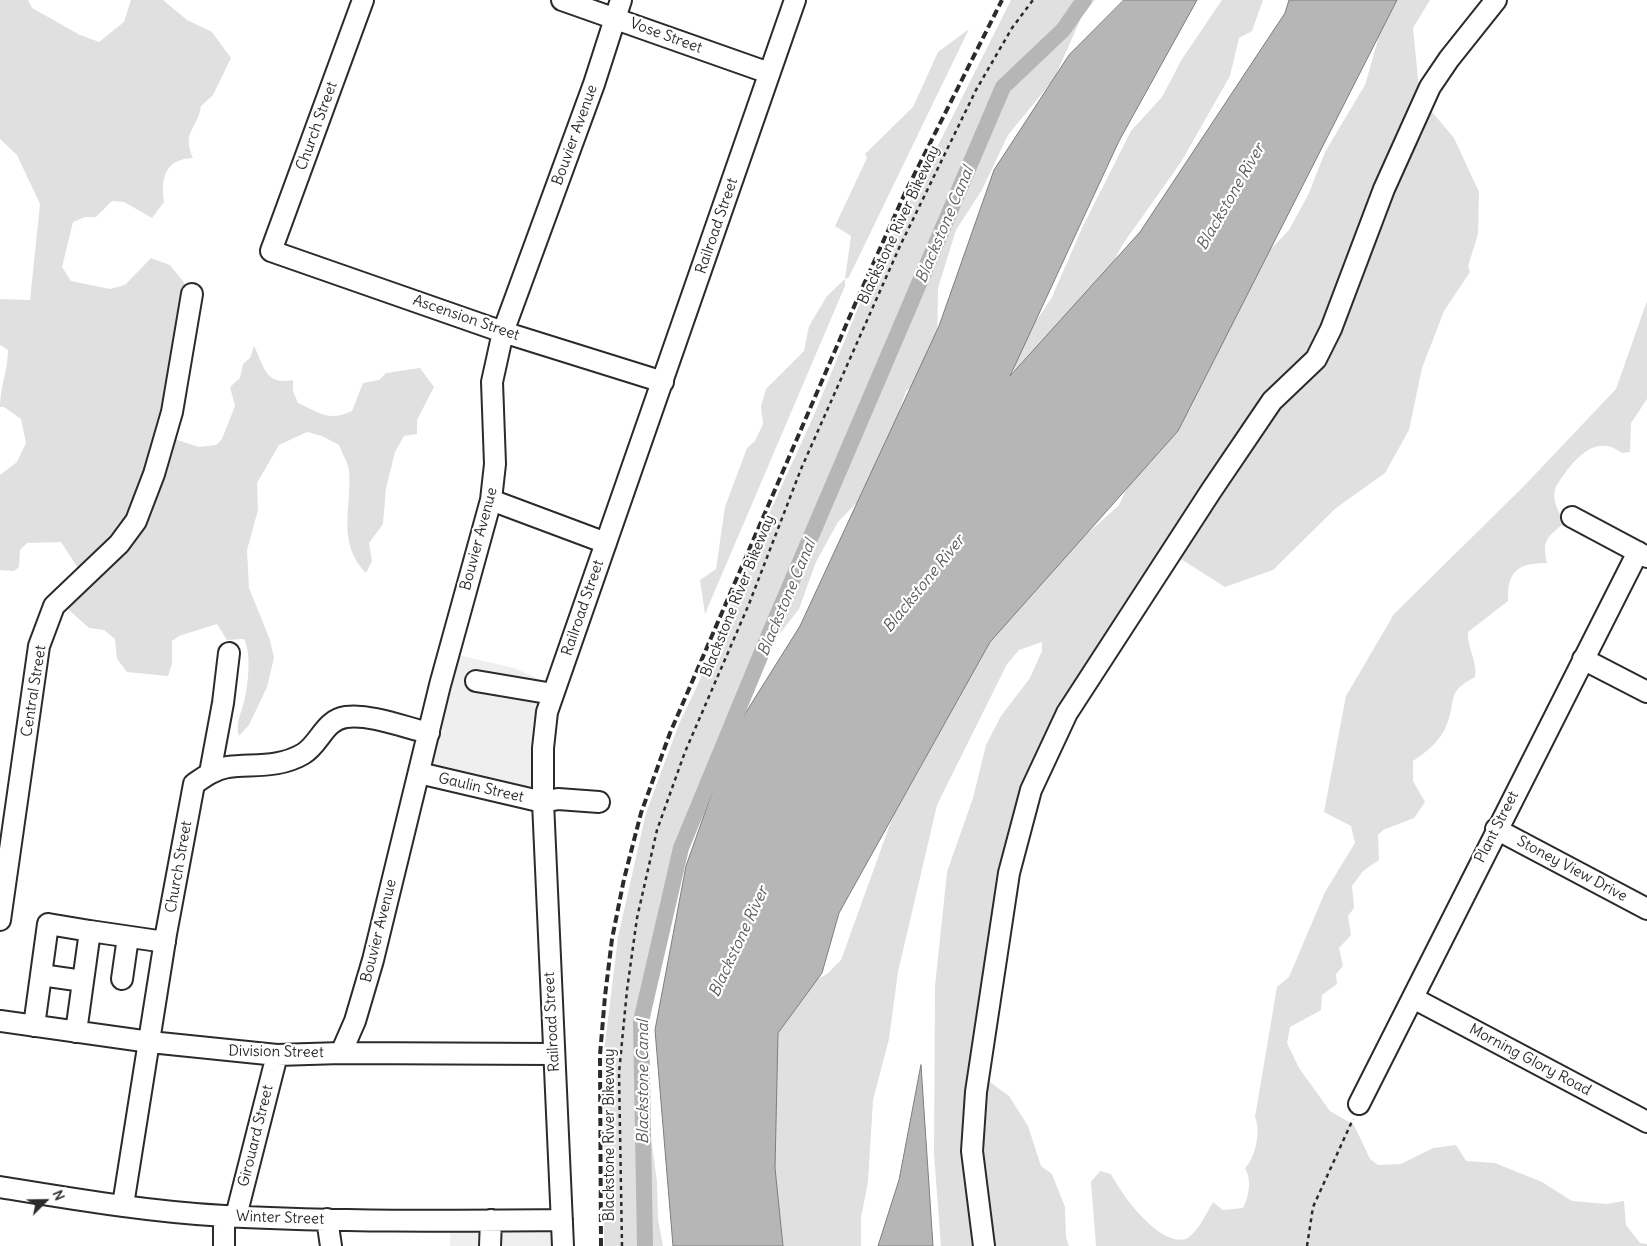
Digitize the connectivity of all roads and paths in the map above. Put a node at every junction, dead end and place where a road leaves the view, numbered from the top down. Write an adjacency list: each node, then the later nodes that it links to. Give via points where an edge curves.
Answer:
1 (363, 0): 8 (street, Church Street)
2 (562, 0): 6 (street, Vose Street)
3 (795, 0): 7 (street, Railroad Street)
4 (1033, 0): 55 (path, Blackstone River Bikeway, via 1012,28 976,90 900,246 801,469 749,604 685,752 658,830 637,918 619,1073)
5 (1496, 0): 56 (street, via 1430,87 1384,189 1331,329 1316,358 1272,400 1211,491 1066,713 1031,790 1009,873 976,1092 972,1151)
6 (618, 9): 7 (street, Vose Street); 10 (street, Bouvier Avenue)
7 (769, 73): 11 (street, Railroad Street)
8 (272, 251): 10 (street, Ascension Street)
9 (192, 294): 28 (street, Central Street, via 172,412 136,521 114,550 54,606 39,646)
10 (503, 332): 11 (street, Ascension Street); 12 (street, Bouvier Avenue, via 492,382 495,464)
11 (662, 382): 14 (street, Railroad Street)
12 (491, 500): 14 (street); 21 (street, Bouvier Avenue)
13 (1572, 517): 15 (street)
14 (606, 543): 20 (street, Railroad Street)
15 (1642, 554): 17 (street, Plant Street)
16 (229, 653): 22 (street)
17 (1584, 659): 19 (street); 26 (street, Plant Street)
18 (476, 681): 20 (street)
19 (1647, 692)
20 (553, 694): 24 (street, Railroad Street, via 547,712 543,748)
21 (429, 733): 22 (street, via 365,718 345,717 331,722 305,753 261,767 227,768); 23 (street, Bouvier Avenue)
22 (210, 773): 31 (street, Church Street, via 194,784)
23 (419, 773): 24 (street, Gaulin Street); 40 (street, Bouvier Avenue, via 373,960 355,1021)
24 (543, 802): 25 (street, Gaulin Street, via 558,799); 41 (street, Railroad Street)
25 (599, 802)
26 (1496, 829): 27 (street, Stoney View Drive); 35 (street, Plant Street)
27 (1647, 909)
28 (0, 920)
29 (90, 931): 30 (street); 32 (street, via 48,924); 34 (street)
30 (128, 937): 31 (street); 33 (street)
31 (165, 942): 39 (street, Church Street)
32 (41, 975): 34 (street); 37 (street)
33 (122, 978)
34 (83, 981): 38 (street)
35 (1413, 998): 43 (street, Plant Street); 44 (street, Morning Glory Road)
36 (0, 1021): 37 (street, Division Street)
37 (34, 1026): 38 (street, Division Street)
38 (76, 1032): 39 (street, Division Street)
39 (150, 1042): 42 (street, Division Street); 46 (street, Church Street)
40 (341, 1053): 41 (street, Division Street); 42 (street, Division Street)
41 (554, 1054): 50 (street, Railroad Street)
42 (277, 1055): 47 (street, Girouard Street)
43 (1359, 1104): 57 (path, via 1313,1207)
44 (1647, 1122)
45 (0, 1187): 46 (street, Winter Street)
46 (123, 1205): 47 (street, Winter Street)
47 (230, 1216): 48 (street, Winter Street); 51 (street, Girouard Street)
48 (326, 1219): 49 (street, Winter Street); 52 (street)
49 (490, 1220): 50 (street, Winter Street); 53 (street)
50 (562, 1220): 54 (street, Railroad Street)
51 (224, 1246)
52 (331, 1246)
53 (490, 1246)
54 (563, 1246)
55 (622, 1246)
56 (984, 1246)
57 (1307, 1246)

